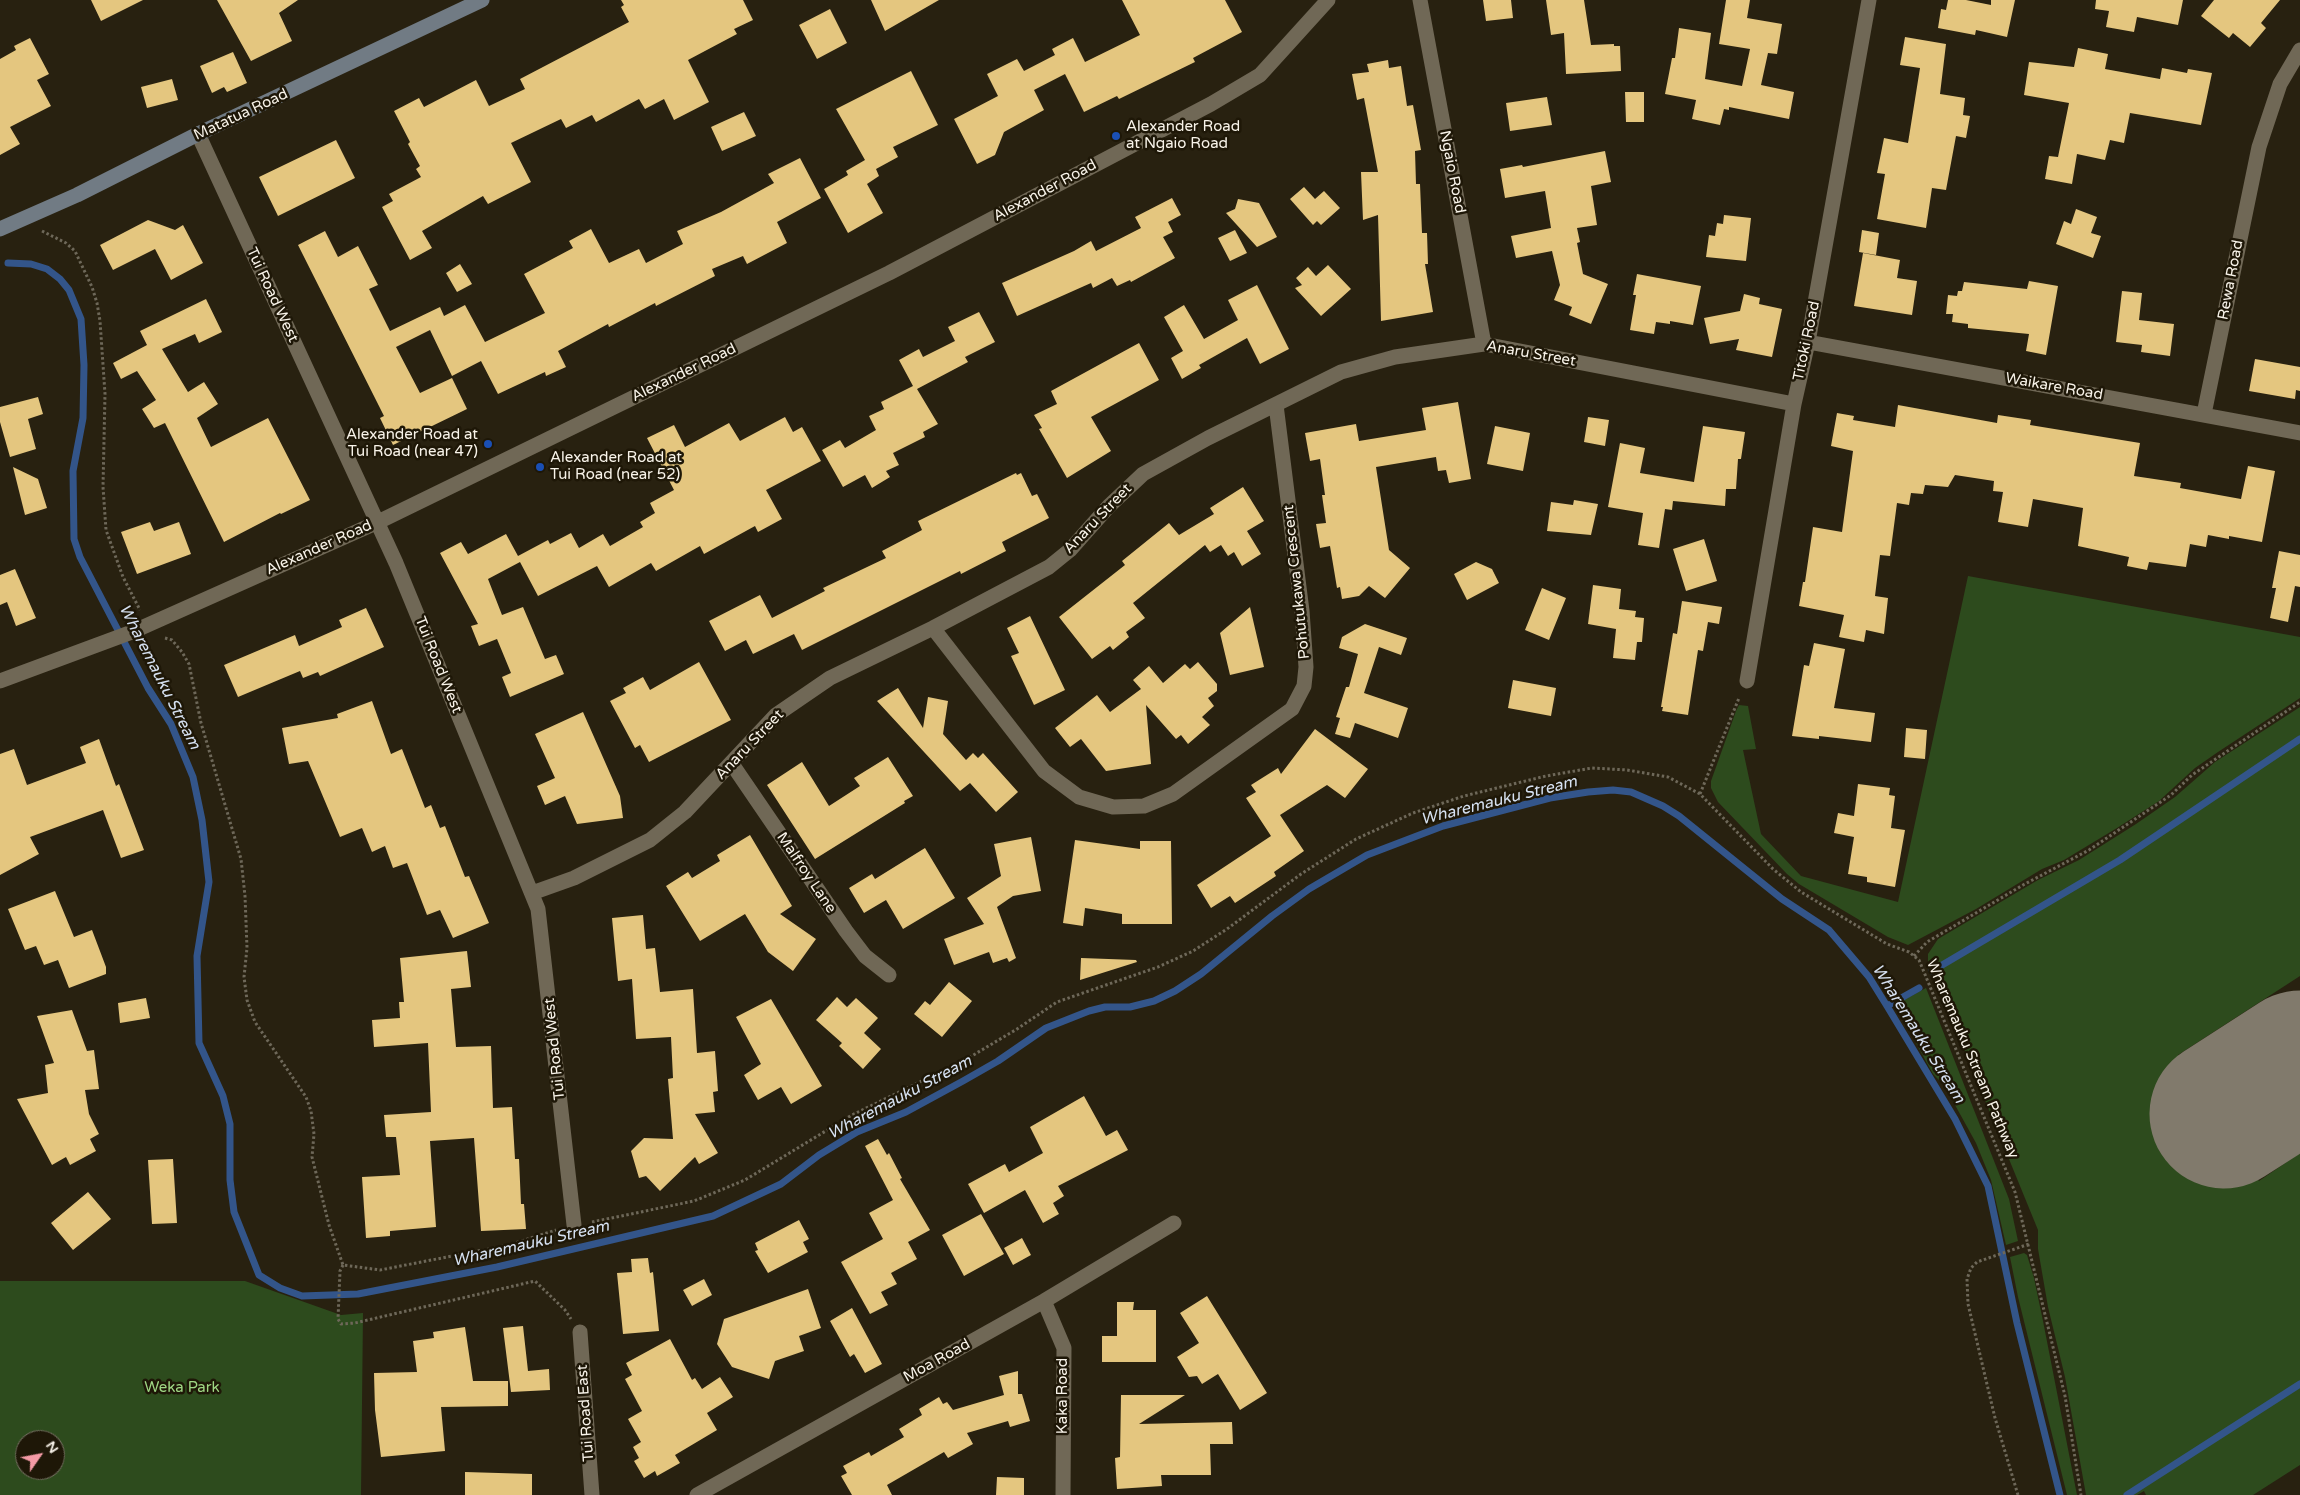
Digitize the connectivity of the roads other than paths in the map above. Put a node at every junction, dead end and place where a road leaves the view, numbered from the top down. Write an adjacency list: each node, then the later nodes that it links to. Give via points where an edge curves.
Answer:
1 (482, 0): 6 (main road, Matatua Road)
2 (1328, 0): 14 (street, Alexander Road, via 1260,74 1211,104 889,273)
3 (1420, 0): 9 (street, Ngaio Road)
4 (1869, 0): 8 (street, Titoki Road)
5 (2300, 50): 12 (street, Rewa Road, via 2280,84 2259,147)
6 (198, 134): 7 (main road, Matatua Road, via 101,184); 14 (street, Tui Road West)
7 (0, 229)
8 (1808, 342): 10 (street, Titoki Road); 12 (street, Waikare Road)
9 (1484, 344): 10 (street, Anaru Street); 11 (street, Anaru Street, via 1395,357 1341,372)
10 (1794, 404): 17 (street, Titoki Road)
11 (1276, 405): 15 (street, Anaru Street, via 1143,474 1070,550 1049,567); 15 (street, Pohutukawa Crescent, via 1302,611 1306,667 1304,686 1292,709 1173,794 1144,806 1113,806 1079,797 1044,771)
12 (2204, 414): 13 (street, Waikare Road)
13 (2300, 433)
14 (376, 522): 16 (street, Alexander Road, via 132,632); 19 (street, Tui Road West, via 396,563)
15 (933, 628): 18 (street, Anaru Street, via 822,683 776,715)
16 (0, 681)
17 (1747, 681)
18 (732, 764): 19 (street, Anaru Street, via 685,812 650,840 574,878); 20 (street, Malfroy Lane, via 864,956)
19 (532, 893): 22 (street, Tui Road West, via 542,931)
20 (889, 975)
21 (1174, 1223): 23 (street, Moa Road)
22 (574, 1225)
23 (1044, 1301): 26 (street, Moa Road); 27 (street, Kaka Road, via 1064,1348)
24 (580, 1332): 25 (street, Tui Road East)
25 (592, 1495)
26 (696, 1495)
27 (1063, 1495)

